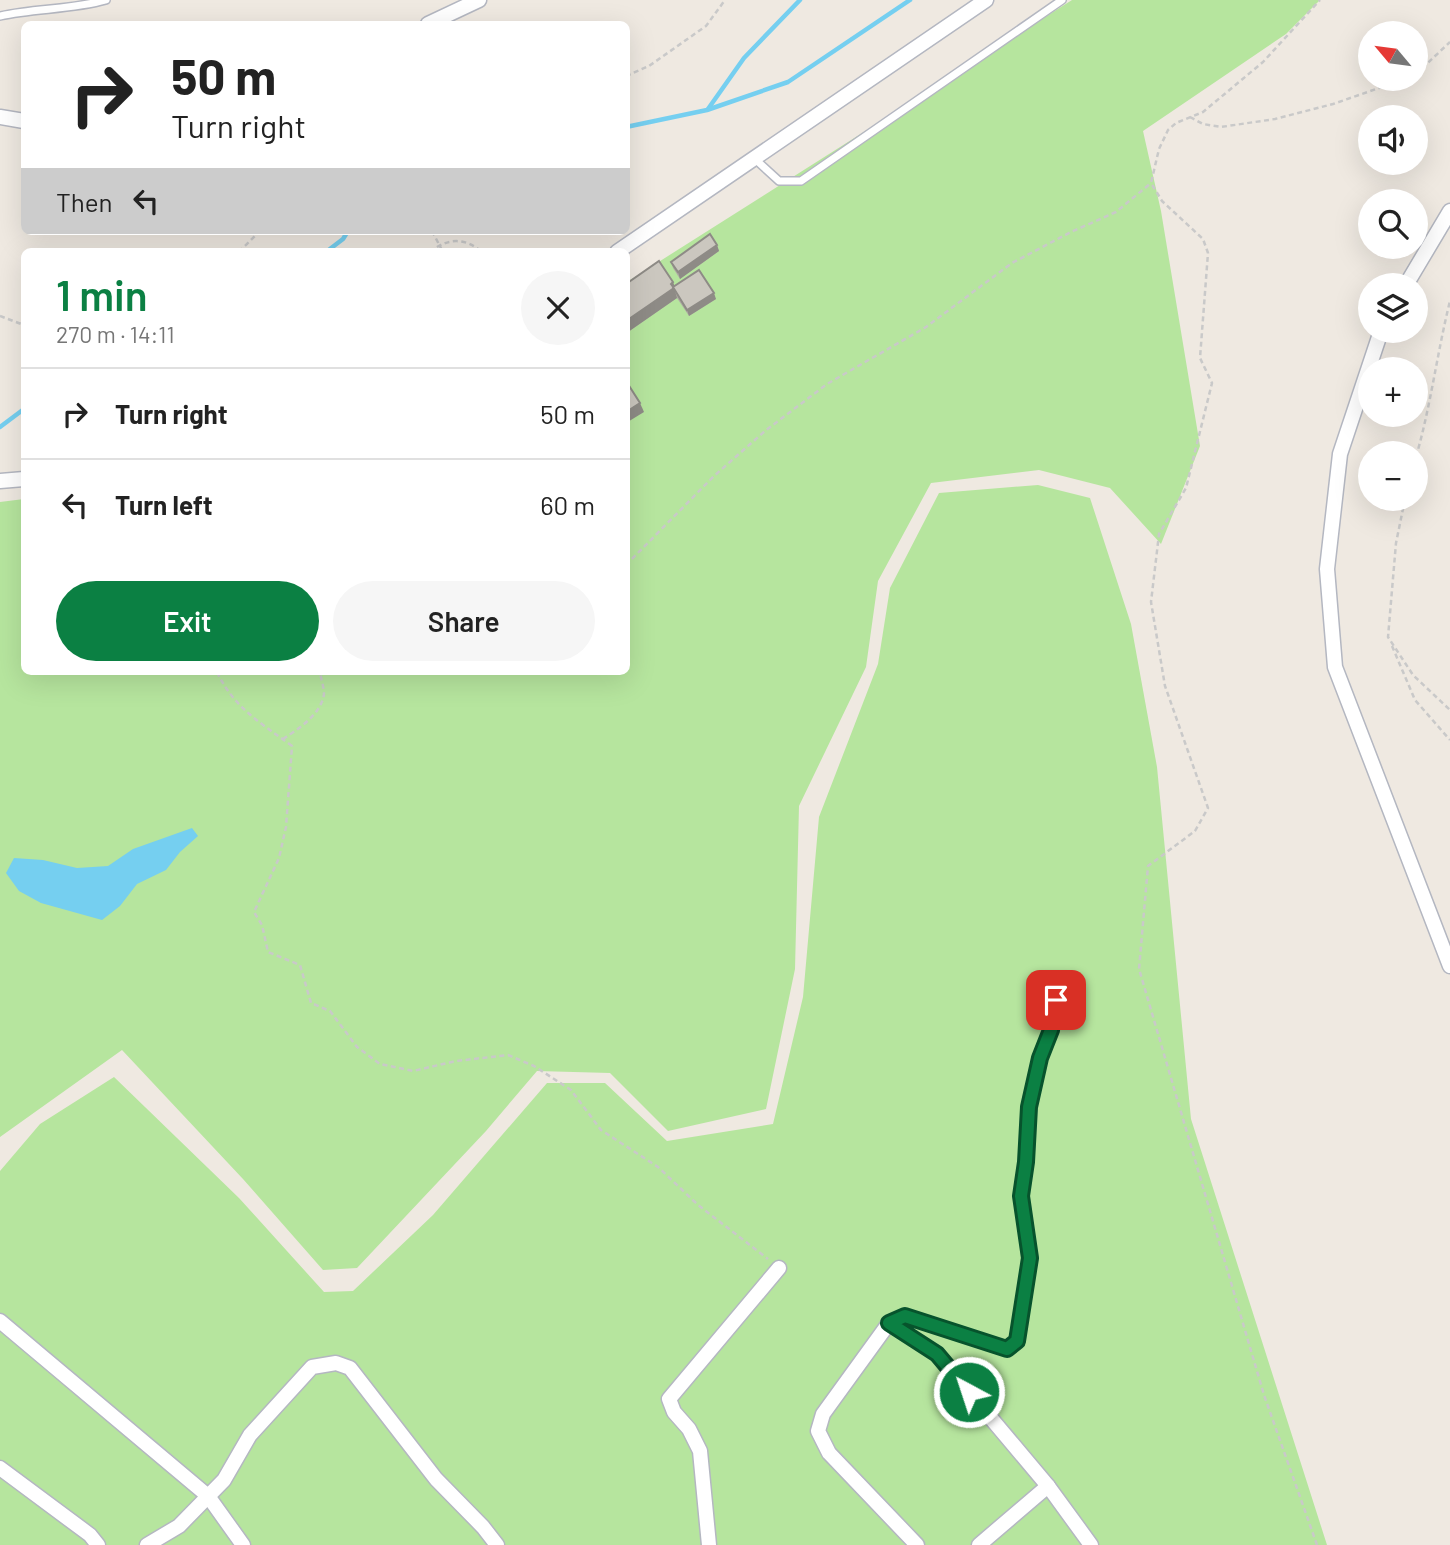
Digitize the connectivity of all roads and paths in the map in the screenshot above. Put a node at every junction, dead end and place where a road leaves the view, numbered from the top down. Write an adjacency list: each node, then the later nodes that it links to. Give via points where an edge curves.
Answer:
1 (69, 0): 8 (lane)
2 (106, 0): 8 (lane)
3 (479, 0): 10 (street)
4 (725, 0): 13 (path, via 706,26)
5 (986, 0): 18 (street)
6 (1062, 0): 18 (lane, via 800,181 779,181)
7 (1320, 0): 16 (path, via 1263,62 1203,112)
8 (81, 7): 9 (lane)
9 (0, 16)
10 (434, 21)
11 (1450, 42): 12 (path)
12 (1428, 63)
13 (630, 74)
14 (1370, 91): 16 (path, via 1263,121 1220,127)
15 (0, 117): 17 (street)
16 (1190, 117): 19 (path, via 1168,130)
17 (21, 120)
18 (754, 158): 28 (street)
19 (1151, 183): 38 (path, via 1116,212 1012,263 926,327 827,384 714,476); 61 (path, via 1162,201 1203,239 1208,253 1200,358 1212,383 1186,488 1159,534 1151,602 1165,686 1208,808 1195,831 1148,866 1139,969 1264,1395)
20 (1450, 211): 29 (street)
21 (256, 235): 24 (path)
22 (434, 235): 23 (path)
23 (439, 244): 25 (path); 26 (path); 27 (path, via 463,241)
24 (243, 248)
25 (434, 248)
26 (441, 248)
27 (477, 248)
28 (623, 248)
29 (1413, 273)
30 (1450, 301): 34 (path)
31 (0, 316): 32 (path)
32 (21, 324)
33 (1377, 343): 45 (street, via 1340,454 1327,569 1335,667)
34 (1421, 441)
35 (21, 479): 36 (street)
36 (0, 481)
37 (1403, 511): 39 (path)
38 (630, 561)
39 (1388, 637): 42 (path, via 1413,676); 44 (path, via 1415,700)
40 (219, 675): 43 (path, via 253,718)
41 (321, 675): 43 (path, via 324,693 319,707)
42 (1450, 710)
43 (283, 739): 47 (path, via 292,746 286,827 279,858 254,912 268,952 300,965 311,1003 330,1011 357,1048 380,1064 412,1071 508,1055 534,1066 571,1090 601,1130 659,1167 698,1205)
44 (1450, 740)
45 (1450, 966)
46 (1056, 1000): 49 (street, via 1029,1107 1021,1196 1030,1258 1017,1341 1007,1349 905,1316)
47 (779, 1268): 57 (street, via 669,1399 700,1451)
48 (0, 1321): 52 (street)
49 (889, 1323): 51 (street, via 937,1354); 58 (street, via 823,1414 818,1431 829,1453)
50 (0, 1468): 53 (street)
51 (1048, 1486): 59 (street); 60 (street)
52 (208, 1496): 54 (street, via 179,1527); 55 (street); 56 (street, via 224,1480 250,1435 312,1367 335,1363 350,1368 436,1479)
53 (98, 1545)
54 (147, 1545)
55 (243, 1545)
56 (497, 1545)
57 (709, 1545)
58 (917, 1545)
59 (979, 1545)
60 (1091, 1545)
61 (1317, 1545)

